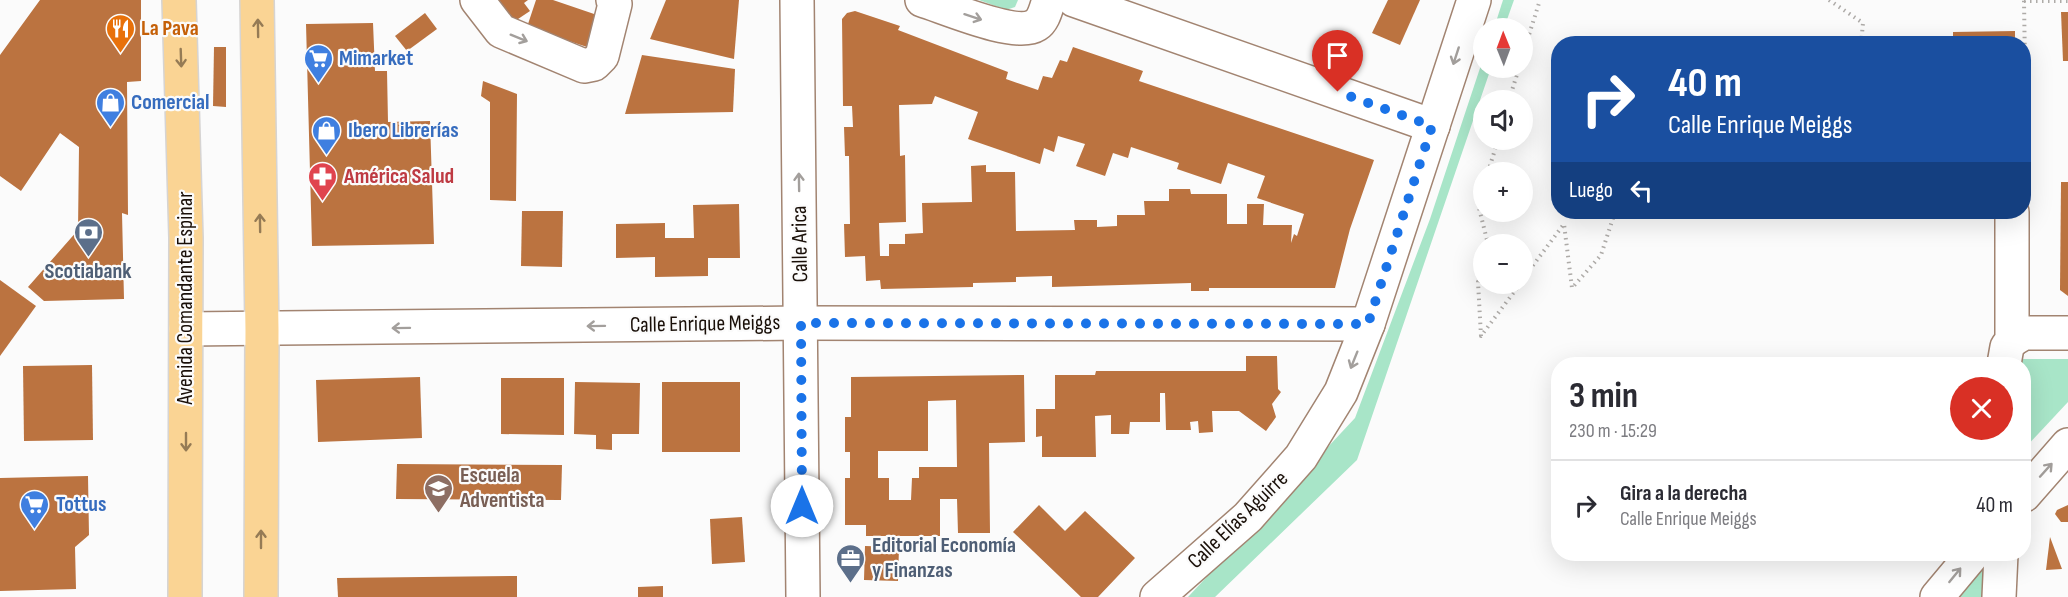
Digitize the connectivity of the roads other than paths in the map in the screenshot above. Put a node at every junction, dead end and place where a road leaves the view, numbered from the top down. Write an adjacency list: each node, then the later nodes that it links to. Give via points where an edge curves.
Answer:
1 (179, 0): 14 (main road, Avenida Comandante Espinar, one-way to 14)
2 (257, 0): 15 (main road, one-way to 2)
3 (477, 0): 4 (street, one-way to 4, via 501,31 584,66 594,64 602,56)
4 (613, 0)
5 (797, 0): 12 (street, Calle Arica, one-way to 5)
6 (922, 0): 7 (street, one-way to 7, via 1001,26 1025,29 1042,18)
7 (1049, 0)
8 (1074, 0): 10 (street)
9 (1474, 0): 10 (street, Calle Elías Aguirre, one-way to 10)
10 (1432, 126): 13 (street, Calle Elías Aguirre)
11 (2012, 219): 17 (street)
12 (801, 323): 13 (street, Calle Enrique Meiggs); 15 (street, Calle Enrique Meiggs, one-way to 15); 24 (street, Calle Arica)
13 (1368, 324): 25 (street, Calle Elías Aguirre, one-way to 25, via 1341,392 1301,458 1248,517)
14 (186, 329): 15 (street, Calle Enrique Meiggs); 22 (main road, Avenida Comandante Espinar, one-way to 22)
15 (262, 330): 23 (main road, one-way to 15)
16 (2068, 333): 17 (street, via 2024,333)
17 (2008, 352)
18 (2068, 446): 19 (street, one-way to 18)
19 (2031, 487)
20 (1967, 561): 26 (street, one-way to 20)
21 (2001, 561): 27 (street)
22 (185, 597)
23 (261, 597)
24 (803, 597)
25 (1157, 597)
26 (1937, 597)
27 (1999, 597)

